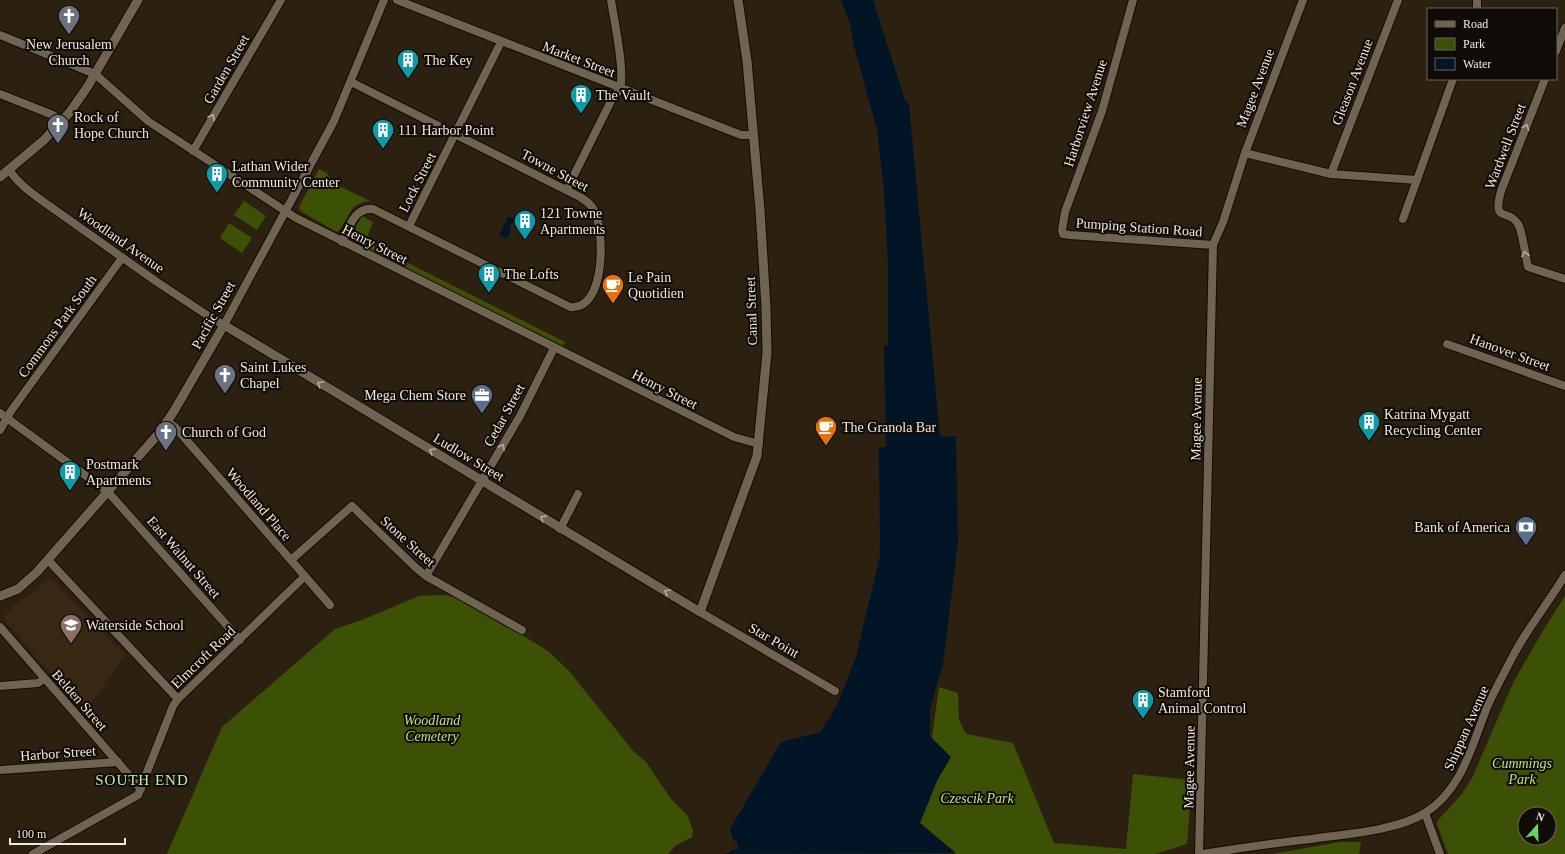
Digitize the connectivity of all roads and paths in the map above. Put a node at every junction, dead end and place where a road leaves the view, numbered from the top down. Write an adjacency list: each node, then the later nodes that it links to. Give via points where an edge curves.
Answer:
1 (138, 0): 14 (street)
2 (281, 0): 23 (street, Garden Street, one-way to 2)
3 (384, 0): 17 (street, Pacific Street)
4 (397, 0): 12 (street, Market Street)
5 (611, 0): 18 (street, via 621,70)
6 (738, 0): 22 (street, Canal Street)
7 (1133, 0): 33 (street, Harborview Avenue, via 1102,111 1065,212)
8 (1303, 0): 24 (street, Magee Avenue)
9 (1398, 0): 26 (street, Gleason Avenue)
10 (1565, 28): 13 (street)
11 (0, 35): 14 (street, Henry Street)
12 (501, 42): 18 (street, Market Street); 21 (street, Lock Street)
13 (1557, 48)
14 (95, 74): 20 (street); 23 (street, Henry Street, via 148,121)
15 (1453, 80): 28 (street)
16 (1545, 80): 37 (street, Wardwell Street, one-way to 16, via 1528,267 1518,224 1513,218 1498,211 1497,204)
17 (351, 82): 21 (street, Towne Street); 30 (street, Pacific Street, via 334,121)
18 (620, 88): 22 (street, Market Street, via 741,135); 29 (street)
19 (0, 94): 20 (street)
20 (62, 121): 25 (street)
21 (455, 133): 29 (street, Towne Street); 32 (street, Lock Street)
22 (753, 135): 46 (street, Canal Street, via 767,336)
23 (193, 150): 30 (street, Henry Street)
24 (1245, 152): 26 (street); 35 (street, Magee Avenue, via 1223,222)
25 (9, 170): 27 (street); 36 (street, Woodland Avenue, via 26,190)
26 (1331, 174): 28 (street)
27 (0, 177)
28 (1417, 180): 31 (street)
29 (567, 190): 32 (street, Towne Street, via 593,208 598,225 601,263 599,278 588,300 576,308 570,308)
30 (286, 212): 34 (street, Henry Street); 38 (street, Pacific Street)
31 (1403, 219)
32 (409, 226): 34 (street, Towne Street, via 379,210 368,208 357,213)
33 (1063, 234): 35 (street, Pumping Station Road)
34 (342, 242): 40 (street, Henry Street)
35 (1213, 244): 71 (street, Magee Avenue)
36 (122, 258): 38 (street, Woodland Avenue); 43 (street, Commons Park South)
37 (1565, 280)
38 (224, 325): 44 (street, Pacific Street); 47 (street, Ludlow Street, one-way to 38)
39 (1447, 344): 41 (street, Hanover Street)
40 (554, 348): 46 (street, Henry Street, via 734,437); 47 (street, Cedar Street, one-way to 40, via 520,416)
41 (1565, 386)
42 (0, 413): 43 (street, East Walnut Street)
43 (7, 418): 45 (street, Commons Park South); 48 (street, East Walnut Street)
44 (167, 422): 48 (street, Pacific Street); 52 (street, Woodland Place, via 213,470)
45 (0, 430)
46 (759, 444): 58 (street, Canal Street, via 756,460)
47 (482, 481): 50 (street, Ludlow Street, one-way to 47); 54 (street, Cedar Street)
48 (108, 492): 51 (street, Pacific Street); 61 (street, East Walnut Street)
49 (578, 494): 50 (street)
50 (560, 529): 58 (street, Ludlow Street, one-way to 50)
51 (48, 560): 56 (street, Pacific Street, via 24,585); 65 (street)
52 (291, 560): 54 (street, Stone Street, via 352,506); 55 (street, Woodland Place)
53 (1565, 575): 69 (street, Shippan Avenue, via 1514,654 1489,704 1459,777 1448,793)
54 (426, 576): 60 (street, Stone Street)
55 (304, 577): 57 (street, Woodland Place); 61 (street, Elmcroft Road)
56 (0, 596)
57 (330, 605)
58 (700, 612): 64 (street, Star Point)
59 (0, 627): 62 (street, Belden Street)
60 (522, 630)
61 (240, 640): 65 (street, Elmcroft Road)
62 (44, 679): 63 (street, via 38,683); 66 (street, Belden Street)
63 (0, 686)
64 (836, 691)
65 (178, 699): 68 (street, Elmcroft Road)
66 (118, 762): 67 (street, Harbor Street); 68 (street, Belden Street)
67 (0, 770)
68 (141, 789): 70 (street, Elmcroft Road, via 136,797)
69 (1425, 813): 72 (street, Shippan Avenue, via 1403,823 1372,830); 73 (street)
70 (33, 854)
71 (1199, 854)
72 (1203, 854)
73 (1440, 854)

